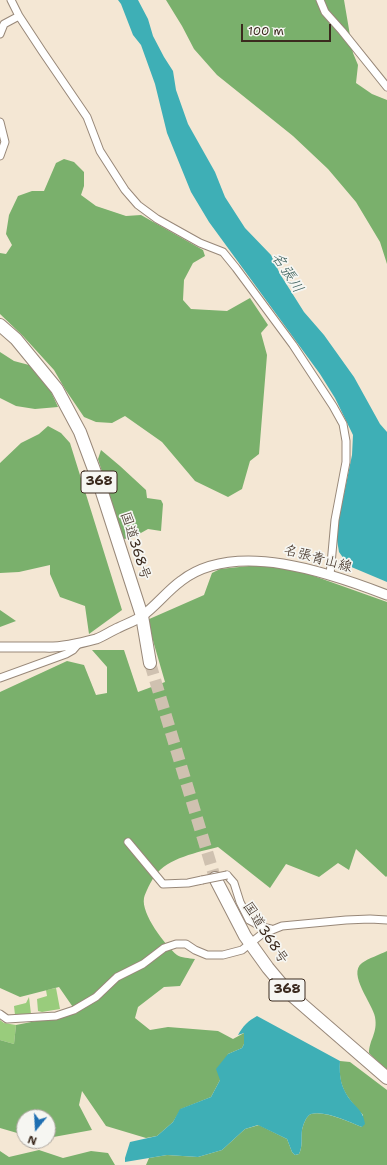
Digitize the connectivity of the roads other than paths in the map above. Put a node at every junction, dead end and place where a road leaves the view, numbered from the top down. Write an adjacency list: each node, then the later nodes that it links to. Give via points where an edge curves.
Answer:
1 (11, 0): 3 (street)
2 (320, 0): 5 (street, via 325,12)
3 (19, 16): 4 (street, via 4,24); 9 (street, via 87,117 100,151 125,190 138,205 157,219 200,243 223,252 293,345 333,406 343,424 346,462 335,520)
4 (0, 34)
5 (387, 87)
6 (0, 122): 7 (street, via 5,142)
7 (0, 156)
8 (0, 325): 11 (highway, 国道368号 / 368, via 16,339 56,389 80,432)
9 (330, 575): 10 (main road, 名張青山線); 11 (main road, 名張青山線, via 272,562 214,565 181,580)
10 (387, 595)
11 (142, 616): 12 (main road, 名張青山線, via 98,638); 14 (highway, 国道368号 / 368)
12 (79, 643): 13 (main road, 名張青山線, via 47,648); 15 (street, via 66,654)
13 (0, 648)
14 (150, 663)
15 (0, 678)
16 (128, 842): 19 (street, bridge, via 163,884 188,883 227,875 234,883 249,920)
17 (215, 878): 20 (highway, 国道368号 / 368)
18 (387, 920): 19 (street, via 346,920)
19 (271, 929): 20 (street)
20 (250, 943): 21 (street, via 242,950 223,955 207,955 186,944 176,944 164,948 143,964 117,977 96,997 74,1010 56,1016 7,1019); 22 (highway, 国道368号 / 368, via 289,993)
21 (0, 1014)
22 (387, 1078)

